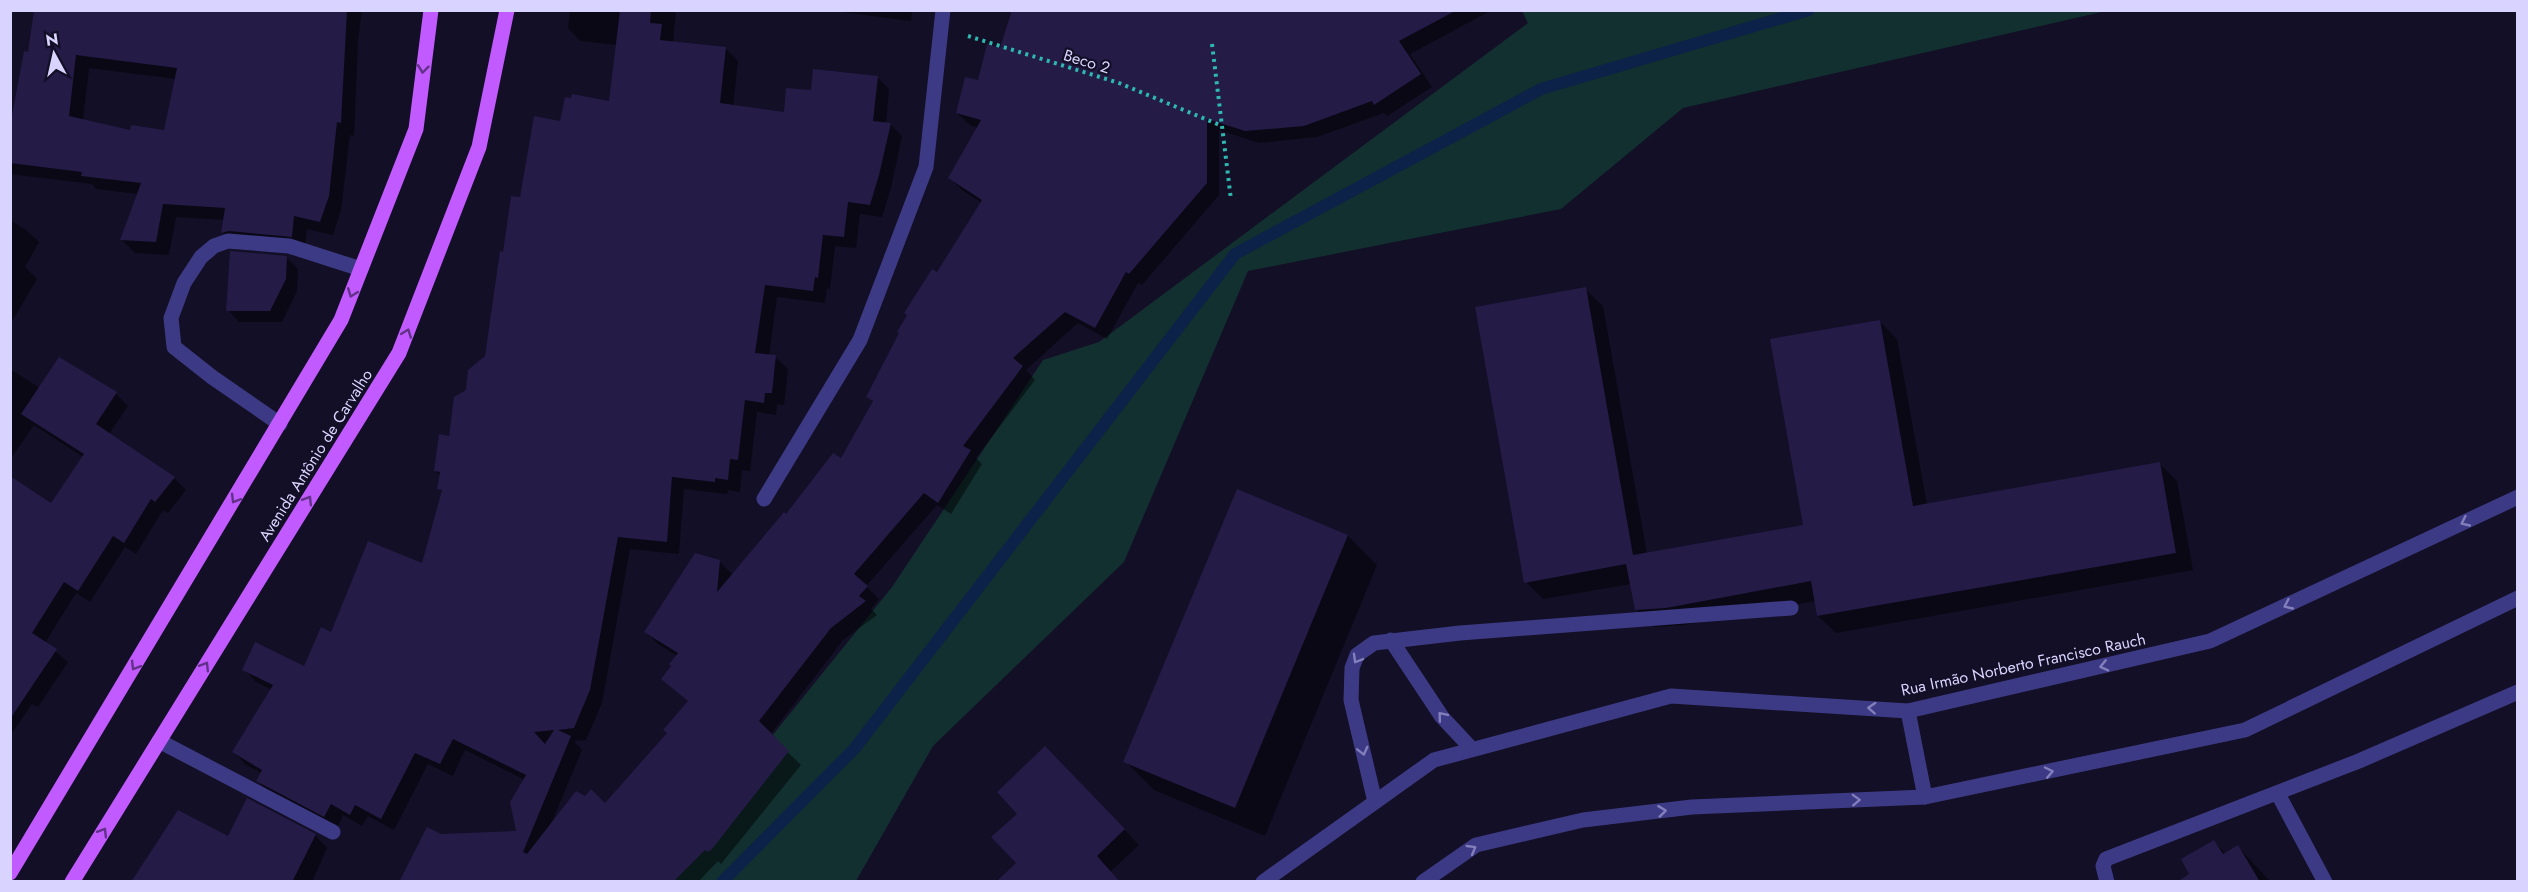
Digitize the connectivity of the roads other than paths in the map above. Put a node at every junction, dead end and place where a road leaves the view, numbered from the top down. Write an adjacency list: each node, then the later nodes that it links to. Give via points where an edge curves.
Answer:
1 (431, 10): 4 (main road, one-way to 4, via 416,129)
2 (507, 10): 13 (main road, Avenida Antônio de Carvalho, one-way to 2, via 399,353 479,147)
3 (943, 10): 7 (street, via 922,178 860,340)
4 (361, 269): 5 (main road, one-way to 5, via 342,320); 5 (street, via 289,246 228,240 201,257 184,283 171,318 174,346)
5 (280, 424): 19 (main road, one-way to 19)
6 (2517, 497): 12 (street, Rua Irmão Norberto Francisco Rauch, one-way to 12, via 2210,641)
7 (764, 499)
8 (2517, 598): 16 (street, one-way to 8, via 2245,730)
9 (1791, 608): 10 (street)
10 (1391, 640): 14 (street, one-way to 10, via 1442,717); 17 (street, one-way to 17, via 1365,648 1352,668 1351,700)
11 (2517, 692): 15 (street)
12 (1908, 711): 14 (street, Rua Irmão Norberto Francisco Rauch, one-way to 14, via 1671,696); 16 (street)
13 (159, 741): 18 (street); 20 (main road, Avenida Antônio de Carvalho, one-way to 13)
14 (1471, 748): 17 (street, Rua Irmão Norberto Francisco Rauch, via 1434,760)
15 (2278, 794): 23 (street, via 2106,859 2103,866); 24 (street)
16 (1925, 797): 22 (street, one-way to 16, via 1476,845 1583,820 1692,807)
17 (1375, 802): 21 (street, Rua Irmão Norberto Francisco Rauch)
18 (333, 832)
19 (10, 873)
20 (72, 882)
21 (1263, 882)
22 (1423, 882)
23 (2107, 882)
24 (2325, 882)

